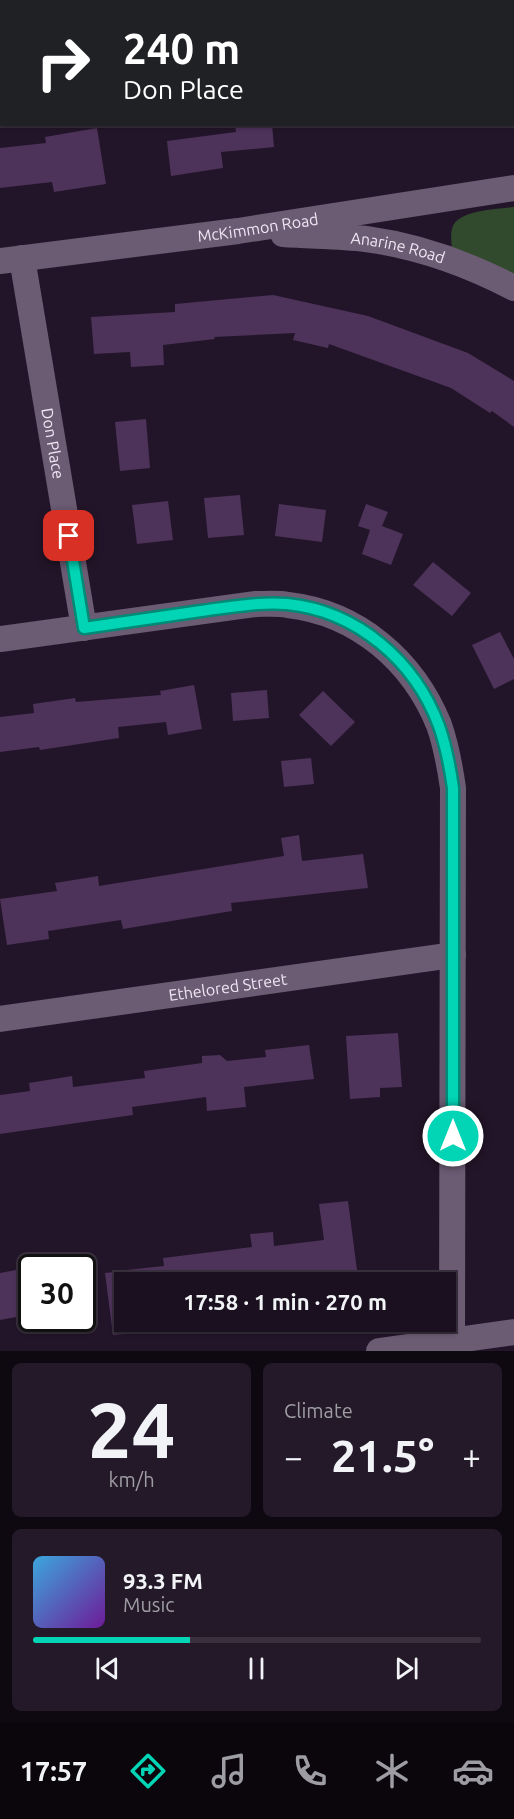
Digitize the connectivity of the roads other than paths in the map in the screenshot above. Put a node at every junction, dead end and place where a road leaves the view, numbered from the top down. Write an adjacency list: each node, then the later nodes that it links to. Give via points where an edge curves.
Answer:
1 (514, 188): 2 (street, McKimmon Road)
2 (238, 231): 3 (street, McKimmon Road); 4 (street, Anarine Road, via 366,239 432,254)
3 (11, 260): 5 (street, Don Place)
4 (514, 288)
5 (84, 628): 6 (street); 7 (street, via 256,604 288,604 319,610 348,622 387,648 426,698 448,757 453,788)
6 (0, 639)
7 (453, 955): 8 (street, Ethelored Street); 10 (street)
8 (0, 1019)
9 (514, 1332): 10 (street)
10 (452, 1341): 11 (street)
11 (379, 1351)

